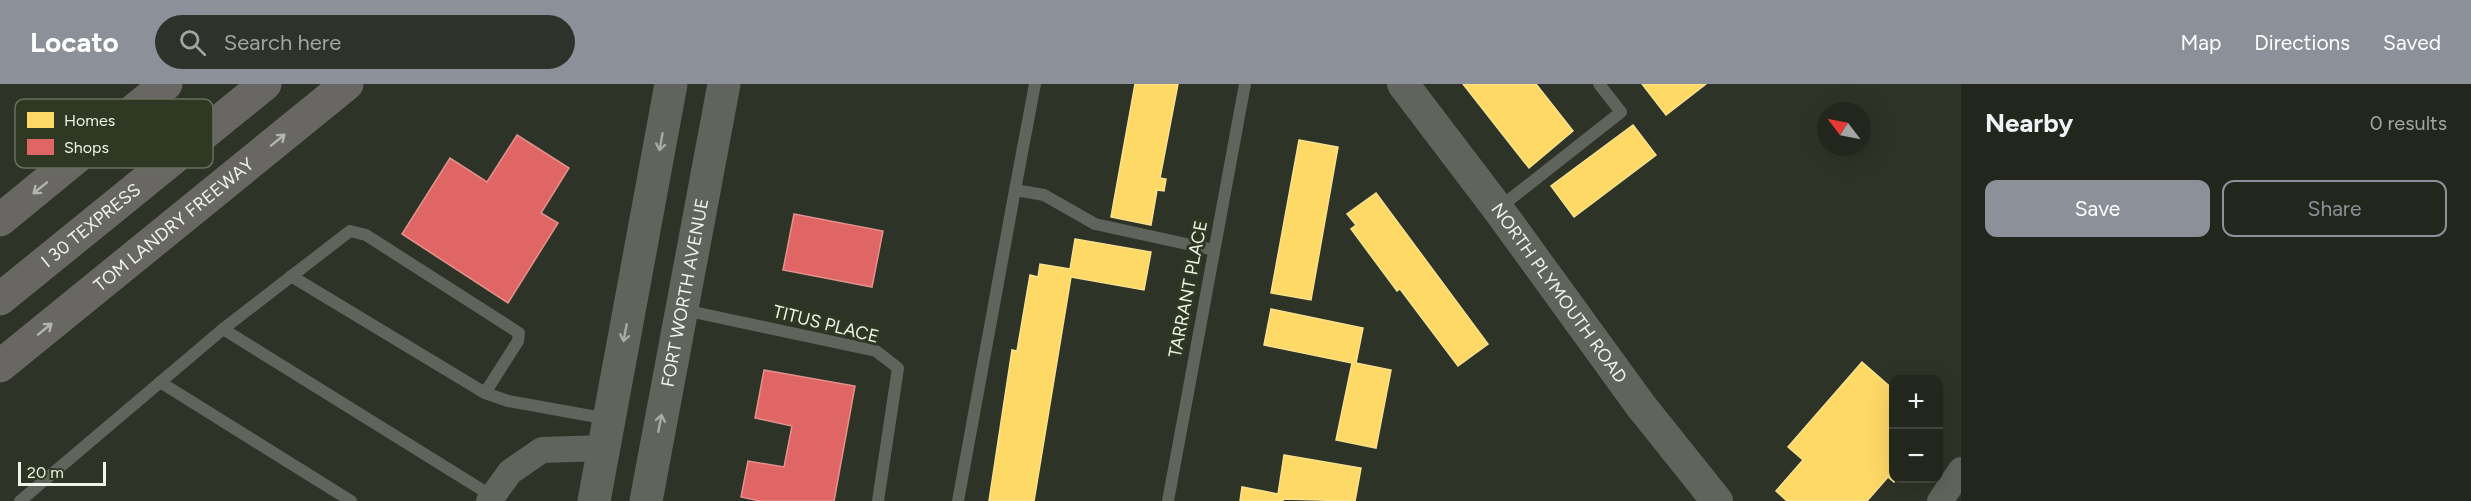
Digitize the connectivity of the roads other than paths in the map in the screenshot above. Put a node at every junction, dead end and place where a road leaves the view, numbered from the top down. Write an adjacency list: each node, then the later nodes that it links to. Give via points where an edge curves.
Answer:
1 (166, 84): 10 (highway, one-way to 10)
2 (265, 84): 11 (highway, I 30 TEXPRESS)
3 (347, 84): 24 (highway, TOM LANDRY FREEWAY, one-way to 3)
4 (671, 84): 17 (main road, one-way to 17)
5 (1035, 84): 14 (lane)
6 (1245, 84): 19 (lane, TARRANT PLACE)
7 (1402, 84): 15 (street, NORTH PLYMOUTH ROAD)
8 (1599, 84): 15 (lane, via 1621,112)
9 (724, 86): 18 (main road, FORT WORTH AVENUE)
10 (148, 99)
11 (213, 126)
12 (63, 168): 16 (highway, one-way to 16)
13 (161, 168): 21 (highway, I 30 TEXPRESS)
14 (1015, 190): 19 (lane, via 1044,195 1095,224); 36 (lane)
15 (1498, 209): 38 (street, NORTH PLYMOUTH ROAD, via 1641,406)
16 (0, 220)
17 (645, 225): 18 (main road); 27 (main road, one-way to 27)
18 (695, 235): 22 (main road, FORT WORTH AVENUE)
19 (1214, 250): 37 (lane, TARRANT PLACE)
20 (291, 276): 23 (lane); 26 (lane); 26 (lane, via 350,231 366,235 519,333 518,341)
21 (0, 299)
22 (681, 310): 28 (main road, FORT WORTH AVENUE, one-way to 22); 35 (lane, TITUS PLACE, via 876,351 898,368)
23 (223, 329): 25 (lane); 30 (lane)
24 (0, 366)
25 (160, 382): 31 (lane); 32 (lane)
26 (485, 393): 27 (lane)
27 (606, 434): 28 (main road); 30 (street, via 542,450 510,472); 33 (main road)
28 (654, 457): 34 (main road, FORT WORTH AVENUE)
29 (1961, 470): 39 (street)
30 (491, 498)
31 (20, 501)
32 (351, 501)
33 (594, 501)
34 (646, 501)
35 (878, 501)
36 (958, 501)
37 (1168, 501)
38 (1717, 501)
39 (1940, 501)

